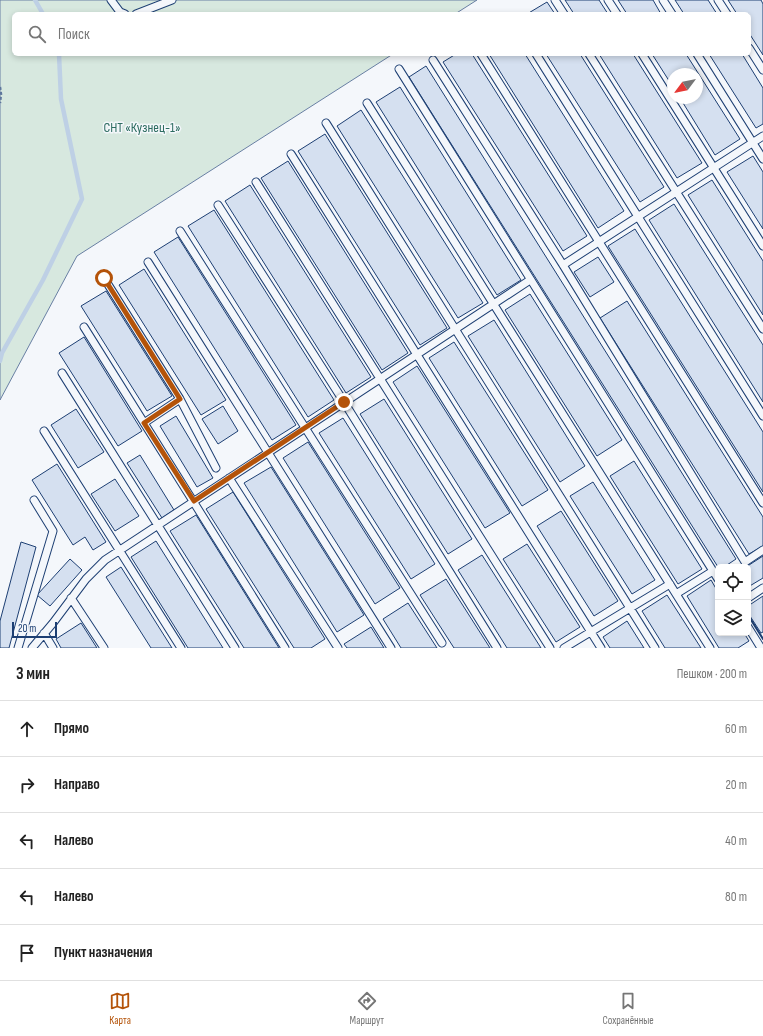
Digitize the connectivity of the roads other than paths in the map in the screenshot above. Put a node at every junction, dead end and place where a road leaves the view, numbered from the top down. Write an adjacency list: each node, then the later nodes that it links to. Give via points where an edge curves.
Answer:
1 (111, 0): 7 (lane)
2 (172, 0): 8 (lane)
3 (555, 0): 9 (lane)
4 (608, 0): 10 (lane)
5 (663, 0): 11 (lane)
6 (718, 0): 12 (lane)
7 (120, 12)
8 (141, 12)
9 (563, 12)
10 (616, 12)
11 (671, 12)
12 (726, 12)
13 (751, 51): 21 (lane)
14 (482, 56): 34 (lane)
15 (537, 56): 32 (lane)
16 (590, 56): 30 (lane)
17 (643, 56): 28 (lane)
18 (698, 56): 25 (lane)
19 (433, 60): 37 (lane)
20 (399, 69): 39 (lane)
21 (763, 70)
22 (367, 103): 40 (lane)
23 (326, 123): 42 (lane)
24 (763, 136): 25 (lane)
25 (753, 143): 27 (lane); 28 (lane)
26 (291, 154): 44 (lane)
27 (763, 159)
28 (714, 168): 30 (lane); 35 (lane)
29 (256, 182): 46 (lane)
30 (676, 192): 32 (lane); 43 (lane)
31 (218, 205): 48 (lane)
32 (638, 217): 34 (lane); 49 (lane)
33 (180, 231): 51 (lane)
34 (598, 242): 37 (lane); 58 (lane)
35 (763, 246)
36 (148, 262): 53 (lane)
37 (563, 265): 61 (lane, via 745,562)
38 (104, 278): 47 (lane)
39 (530, 280): 40 (lane); 62 (lane)
40 (493, 304): 42 (lane); 64 (lane)
41 (84, 327): 50 (lane)
42 (455, 329): 44 (lane); 69 (lane)
43 (763, 329)
44 (417, 354): 46 (lane); 70 (lane)
45 (62, 373): 59 (lane)
46 (380, 378): 48 (lane); 84 (lane)
47 (180, 399): 50 (lane); 54 (lane)
48 (344, 402): 51 (lane); 83 (lane)
49 (763, 416)
50 (144, 423): 57 (lane)
51 (306, 428): 53 (lane); 73 (lane)
52 (44, 431): 60 (lane)
53 (268, 452): 55 (lane); 82 (lane)
54 (216, 468)
55 (230, 478): 57 (lane); 81 (lane)
56 (34, 500): 74 (lane, via 53,531)
57 (194, 501): 59 (lane); 80 (lane)
58 (763, 504)
59 (158, 525): 60 (lane); 79 (lane)
60 (120, 550): 68 (lane, via 105,560); 78 (lane)
61 (763, 550)
62 (713, 571): 63 (lane); 66 (lane)
63 (715, 575)
64 (670, 584): 66 (lane); 69 (lane)
65 (763, 588): 67 (lane)
66 (676, 594): 88 (lane)
67 (751, 596)
68 (71, 598): 72 (lane); 77 (lane)
69 (630, 608): 70 (lane); 87 (lane)
70 (591, 632): 85 (lane); 86 (lane)
71 (751, 632): 89 (lane)
72 (44, 633): 75 (lane); 76 (lane)
73 (442, 643)
74 (18, 648)
75 (32, 648)
76 (54, 648)
77 (104, 648)
78 (181, 648)
79 (235, 648)
80 (286, 648)
81 (338, 648)
82 (391, 648)
83 (497, 648)
84 (550, 648)
85 (564, 648)
86 (601, 648)
87 (655, 648)
88 (710, 648)
89 (761, 648)

